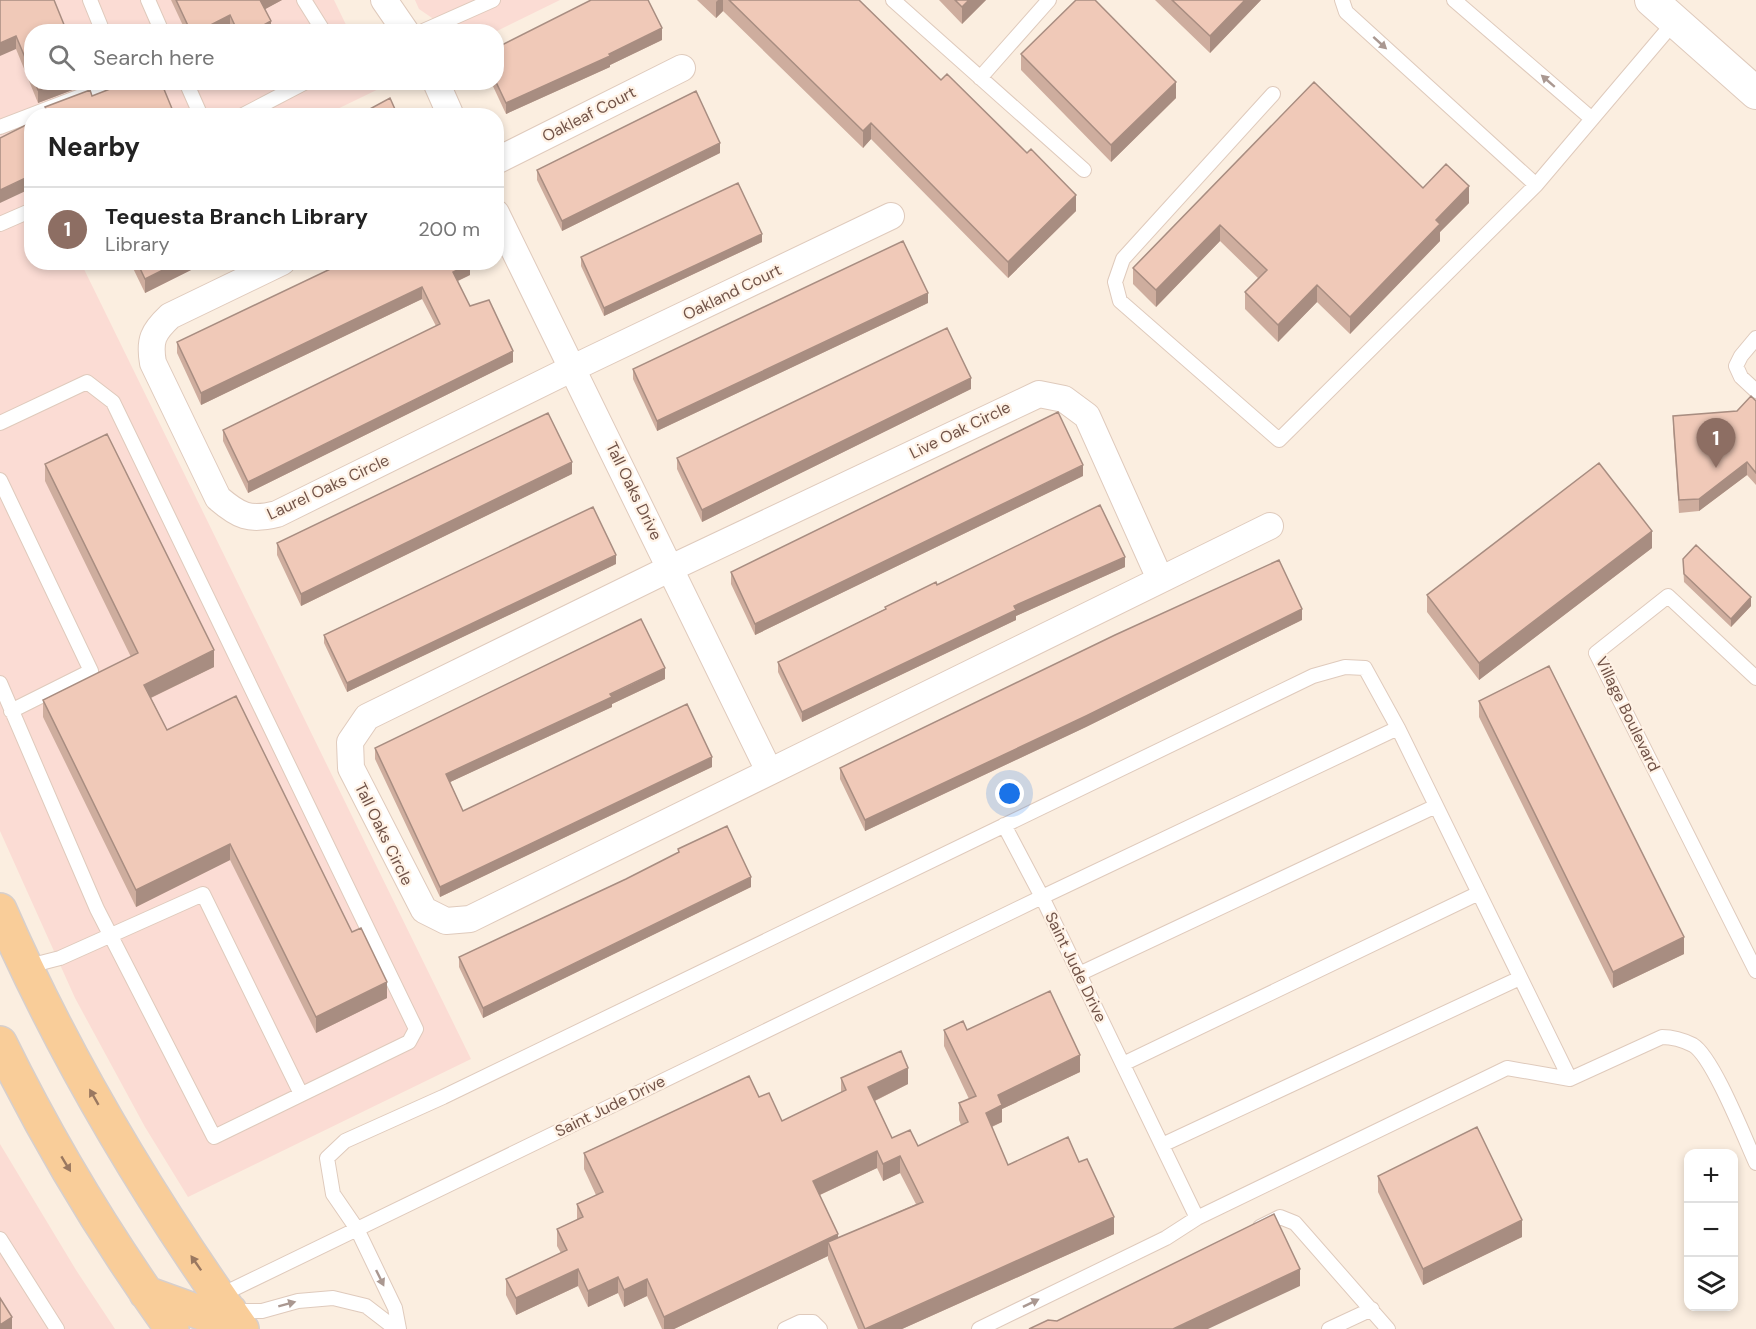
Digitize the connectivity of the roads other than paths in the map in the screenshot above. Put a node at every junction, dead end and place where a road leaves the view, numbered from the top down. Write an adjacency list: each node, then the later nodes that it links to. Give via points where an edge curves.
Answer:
1 (90, 0): 12 (lane)
2 (148, 0): 13 (lane)
3 (304, 0): 14 (lane)
4 (384, 0): 15 (street)
5 (493, 0): 16 (lane)
6 (893, 0): 18 (lane)
7 (1049, 0): 18 (lane)
8 (1342, 0): 34 (lane, one-way to 34, via 1346,12)
9 (1454, 0): 30 (lane, one-way to 9)
10 (1651, 0): 11 (street)
11 (1675, 21): 23 (street); 30 (lane)
12 (100, 24)
13 (158, 24)
14 (319, 24)
15 (401, 24)
16 (439, 24)
17 (682, 68): 32 (street, Oakleaf Court)
18 (980, 78): 33 (lane)
19 (96, 90): 25 (lane)
20 (190, 90): 26 (lane)
21 (291, 90): 27 (lane)
22 (440, 90): 28 (street)
23 (1756, 93)
24 (1273, 94): 34 (lane, via 1123,259 1115,282 1120,301 1279,440)
25 (50, 108)
26 (197, 108)
27 (256, 108)
28 (447, 108)
29 (24, 118): 31 (lane)
30 (1592, 119): 34 (lane)
31 (0, 127)
32 (504, 157)
33 (1084, 170)
34 (1536, 185)
35 (24, 214): 37 (lane)
36 (891, 216): 41 (street, Oakland Court)
37 (0, 224)
38 (504, 229): 41 (street, Tall Oaks Drive)
39 (265, 270): 41 (street, Laurel Oaks Circle, via 170,316 156,329 151,348 153,363 218,498 233,512 256,519 277,514)
40 (1756, 338): 42 (lane, via 1736,366)
41 (573, 368): 47 (street, Tall Oaks Drive)
42 (1756, 391)
43 (0, 423): 67 (lane, via 87,382 113,402 416,1029 409,1042)
44 (0, 480): 45 (lane)
45 (5, 502): 51 (lane, via 91,671)
46 (1270, 526): 48 (street)
47 (671, 568): 48 (street, Live Oak Circle, via 1039,394 1064,399 1087,416); 53 (street, Tall Oaks Drive); 53 (street, Tall Oaks Circle, via 367,717 350,742 351,768 424,910 446,921 471,919)
48 (1160, 579): 53 (street)
49 (1756, 678): 61 (lane, Village Boulevard, via 1668,596 1596,653)
50 (0, 683): 51 (lane)
51 (11, 711): 59 (lane)
52 (1398, 728): 54 (lane); 55 (lane, via 1365,668 1345,667 1313,676); 57 (lane)
53 (769, 771)
54 (1436, 806): 56 (lane); 62 (lane)
55 (1004, 825): 57 (lane); 71 (lane, via 345,1141 327,1158 333,1194)
56 (1479, 893): 63 (lane); 65 (lane)
57 (1042, 897): 62 (lane, Saint Jude Drive); 71 (lane, Saint Jude Drive)
58 (0, 910): 60 (main road)
59 (110, 936): 60 (lane, via 60,958); 67 (lane, via 214,1137); 67 (lane, via 203,894)
60 (13, 964): 76 (main road, one-way to 60, via 131,1163)
61 (1755, 966)
62 (1079, 974): 65 (lane, Saint Jude Drive)
63 (1520, 978): 66 (lane); 68 (lane)
64 (0, 1043): 74 (main road, one-way to 74, via 56,1148)
65 (1123, 1064): 68 (lane, Saint Jude Drive)
66 (1570, 1079): 69 (lane, via 1662,1037 1695,1046 1713,1071); 70 (lane, via 1507,1068)
67 (301, 1094)
68 (1161, 1145): 70 (lane, Saint Jude Drive)
69 (1756, 1163)
70 (1197, 1218): 82 (lane, one-way to 70, via 1166,1238)
71 (357, 1229): 76 (lane, Saint Jude Drive); 79 (lane, one-way to 79, via 395,1308)
72 (1249, 1232): 75 (lane, via 1280,1217 1295,1223)
73 (0, 1239): 77 (lane)
74 (146, 1293): 76 (main road, via 207,1315); 78 (main road)
75 (1372, 1308): 83 (lane); 84 (lane)
76 (230, 1312): 79 (lane, one-way to 79, via 262,1311 298,1301 333,1298 366,1306)
77 (57, 1329)
78 (172, 1329)
79 (398, 1329)
80 (785, 1329): 81 (lane, via 800,1322 813,1322)
81 (820, 1329)
82 (979, 1329)
83 (1329, 1329)
84 (1388, 1329)

